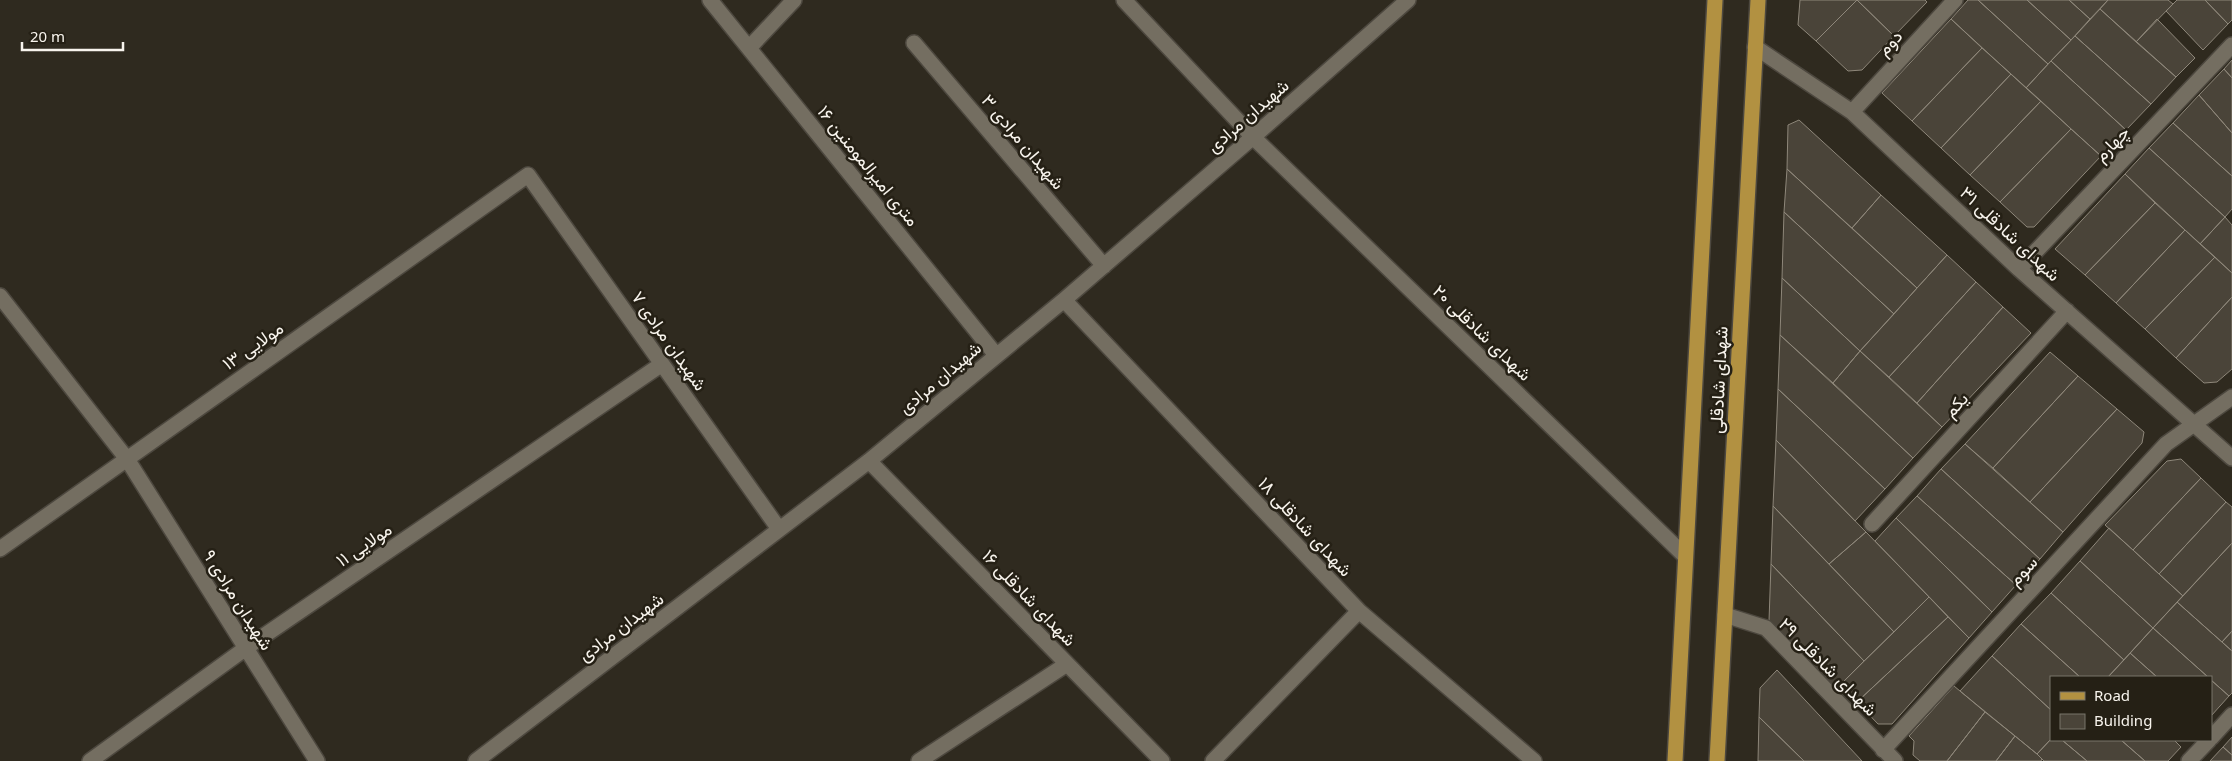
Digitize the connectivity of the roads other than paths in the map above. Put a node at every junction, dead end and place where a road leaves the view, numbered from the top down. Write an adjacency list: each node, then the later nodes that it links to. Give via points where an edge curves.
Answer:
1 (710, 0): 11 (street, ۱۶ متری امیرالمومنین)
2 (794, 0): 11 (street)
3 (1124, 0): 13 (street, شهدای شادقلی ۲۰)
4 (1408, 0): 13 (street, شهیدان مرادی)
5 (1714, 0): 30 (main road, شهدای شادقلی)
6 (1758, 0): 10 (main road, شهدای شادقلی)
7 (1955, 0): 12 (street, دوم)
8 (914, 43): 15 (street, شهیدان مرادی ۳)
9 (2232, 45): 16 (street, چهارم)
10 (1755, 47): 12 (street, شهدای شادقلی ۳۱); 32 (main road, شهدای شادقلی)
11 (749, 48): 20 (street, ۱۶ متری امیرالمومنین)
12 (1852, 112): 16 (street, شهدای شادقلی ۳۱)
13 (1253, 137): 15 (street, شهیدان مرادی); 30 (street, شهدای شادقلی ۲۰)
14 (528, 175): 21 (street, شهیدان مرادی ۷); 24 (street, مولایی ۱۳)
15 (1104, 266): 18 (street, شهیدان مرادی)
16 (2019, 269): 19 (street, شهدای شادقلی ۳۱)
17 (0, 296): 24 (street, شهیدان مرادی ۹)
18 (1064, 300): 20 (street, شهیدان مرادی); 31 (street, شهدای شادقلی ۱۸)
19 (2067, 311): 23 (street, شهدای شادقلی ۳۱); 27 (street, یکم)
20 (996, 355): 26 (street, شهیدان مرادی)
21 (662, 364): 28 (street, شهیدان مرادی ۷); 33 (street, مولایی ۱۱)
22 (2232, 396): 23 (street, سوم)
23 (2196, 424): 25 (street, شهدای شادقلی ۳۱); 38 (street, سوم, via 2166,444)
24 (127, 458): 29 (street, مولایی ۱۳); 33 (street, شهیدان مرادی ۹)
25 (2232, 458)
26 (869, 461): 28 (street, شهیدان مرادی); 34 (street, شهدای شادقلی ۱۶)
27 (1872, 524)
28 (780, 529): 41 (street, شهیدان مرادی)
29 (0, 549)
30 (1685, 556): 46 (main road, شهدای شادقلی)
31 (1359, 611): 44 (street); 45 (street, شهدای شادقلی ۱۸)
32 (1725, 616): 38 (street, شهدای شادقلی ۲۹, via 1766,628); 47 (main road, شهدای شادقلی)
33 (246, 648): 39 (street, مولایی ۱۱); 40 (street, شهیدان مرادی ۹)
34 (1068, 664): 42 (street); 43 (street, شهدای شادقلی ۱۶)
35 (2232, 715): 36 (street)
36 (2212, 737)
37 (2208, 741): 49 (street)
38 (1883, 750): 48 (street, شهدای شادقلی ۲۹)
39 (90, 761)
40 (317, 761)
41 (476, 761)
42 (919, 761)
43 (1162, 761)
44 (1213, 761)
45 (1534, 761)
46 (1675, 761)
47 (1717, 761)
48 (1895, 761)
49 (2189, 761)

